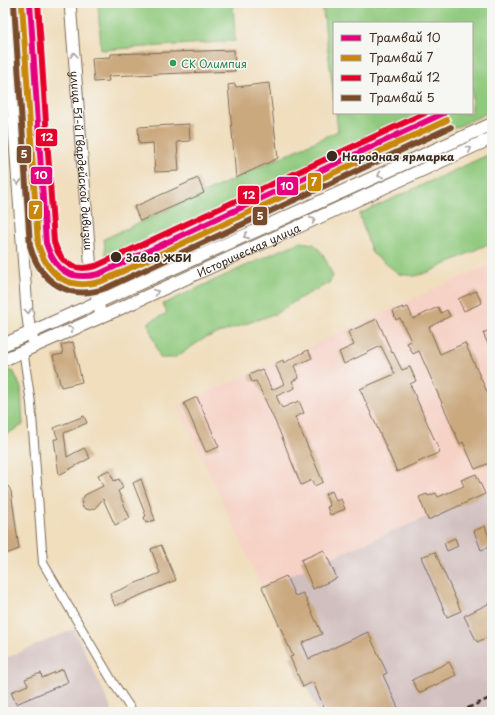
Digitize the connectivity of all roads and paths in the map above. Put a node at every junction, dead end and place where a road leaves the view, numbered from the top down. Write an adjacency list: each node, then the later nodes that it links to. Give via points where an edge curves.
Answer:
1 (5, 3): 7 (main road, one-way to 7)
2 (70, 3): 5 (main road, улица 51-й Гвардейской дивизии, one-way to 2, via 91,271)
3 (492, 124): 5 (highway, Историческая улица, one-way to 5)
4 (492, 138): 6 (highway, Историческая улица, one-way to 4)
5 (98, 303): 6 (main road, улица 51-й Гвардейской дивизии); 7 (highway, Историческая улица)
6 (101, 316): 9 (highway, Историческая улица, one-way to 6)
7 (30, 333): 8 (highway, Историческая улица); 9 (main road)
8 (3, 345)
9 (35, 345): 10 (highway, Историческая улица)
10 (23, 350): 11 (highway, Историческая улица); 12 (street, via 31,403 43,563)
11 (3, 360)
12 (133, 712)

